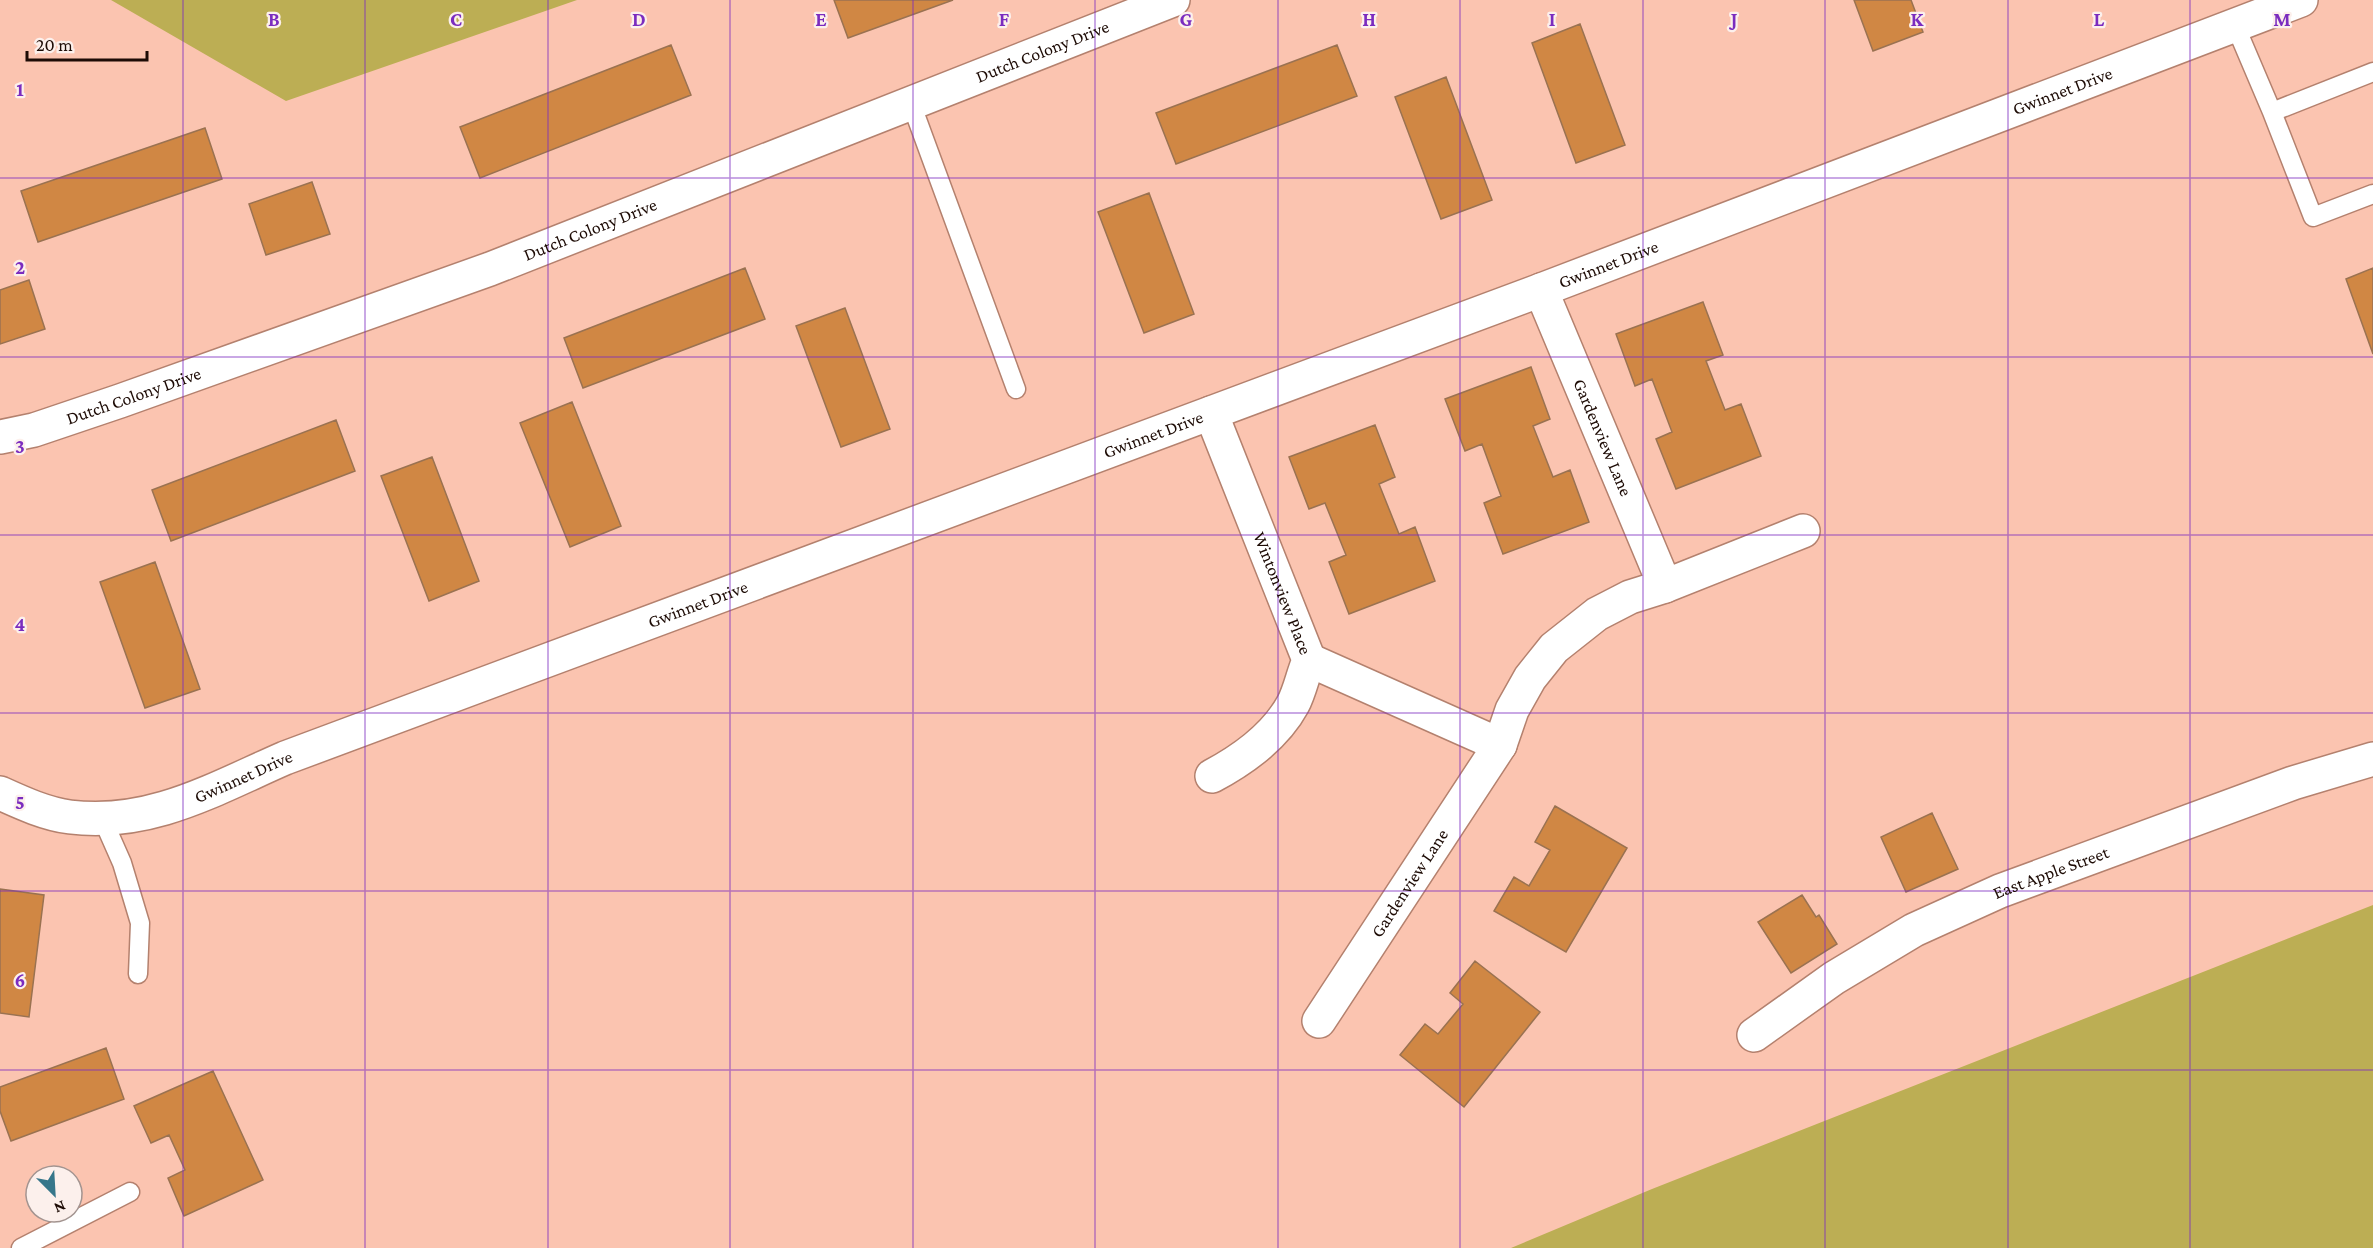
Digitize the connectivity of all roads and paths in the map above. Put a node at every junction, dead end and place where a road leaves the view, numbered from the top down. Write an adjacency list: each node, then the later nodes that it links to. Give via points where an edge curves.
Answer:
1 (1173, 0): 5 (street, Dutch Colony Drive)
2 (2301, 0): 3 (street, Gwinnet Drive)
3 (2235, 26): 6 (lane); 8 (street, Gwinnet Drive)
4 (2373, 72): 6 (lane)
5 (910, 103): 9 (lane); 11 (street, Dutch Colony Drive, via 490,269 120,401 34,430)
6 (2272, 112): 7 (lane, via 2313,217)
7 (2373, 194)
8 (1541, 290): 10 (street, Gwinnet Drive); 13 (street, Gardenview Lane)
9 (1016, 389)
10 (1211, 412): 14 (street, Wintonview Place); 19 (street, Gwinnet Drive, via 285,758 170,808 137,817)
11 (0, 436)
12 (1803, 531): 13 (street, Gardenview Lane)
13 (1665, 586): 15 (street, Gardenview Lane, via 1630,597 1597,614 1554,648 1530,678 1512,710)
14 (1308, 660): 15 (street); 17 (street, Wintonview Place, via 1293,704 1275,730 1240,761)
15 (1500, 745): 21 (street, Gardenview Lane)
16 (2373, 759): 22 (street, East Apple Street, via 2292,783 2000,891 1904,936 1834,978)
17 (1212, 776)
18 (0, 793): 19 (street, Gwinnet Drive, via 68,817)
19 (103, 820): 20 (lane, via 122,863 140,923)
20 (138, 974)
21 (1319, 1021)
22 (1754, 1035)
23 (130, 1192): 24 (lane)
24 (21, 1248)

